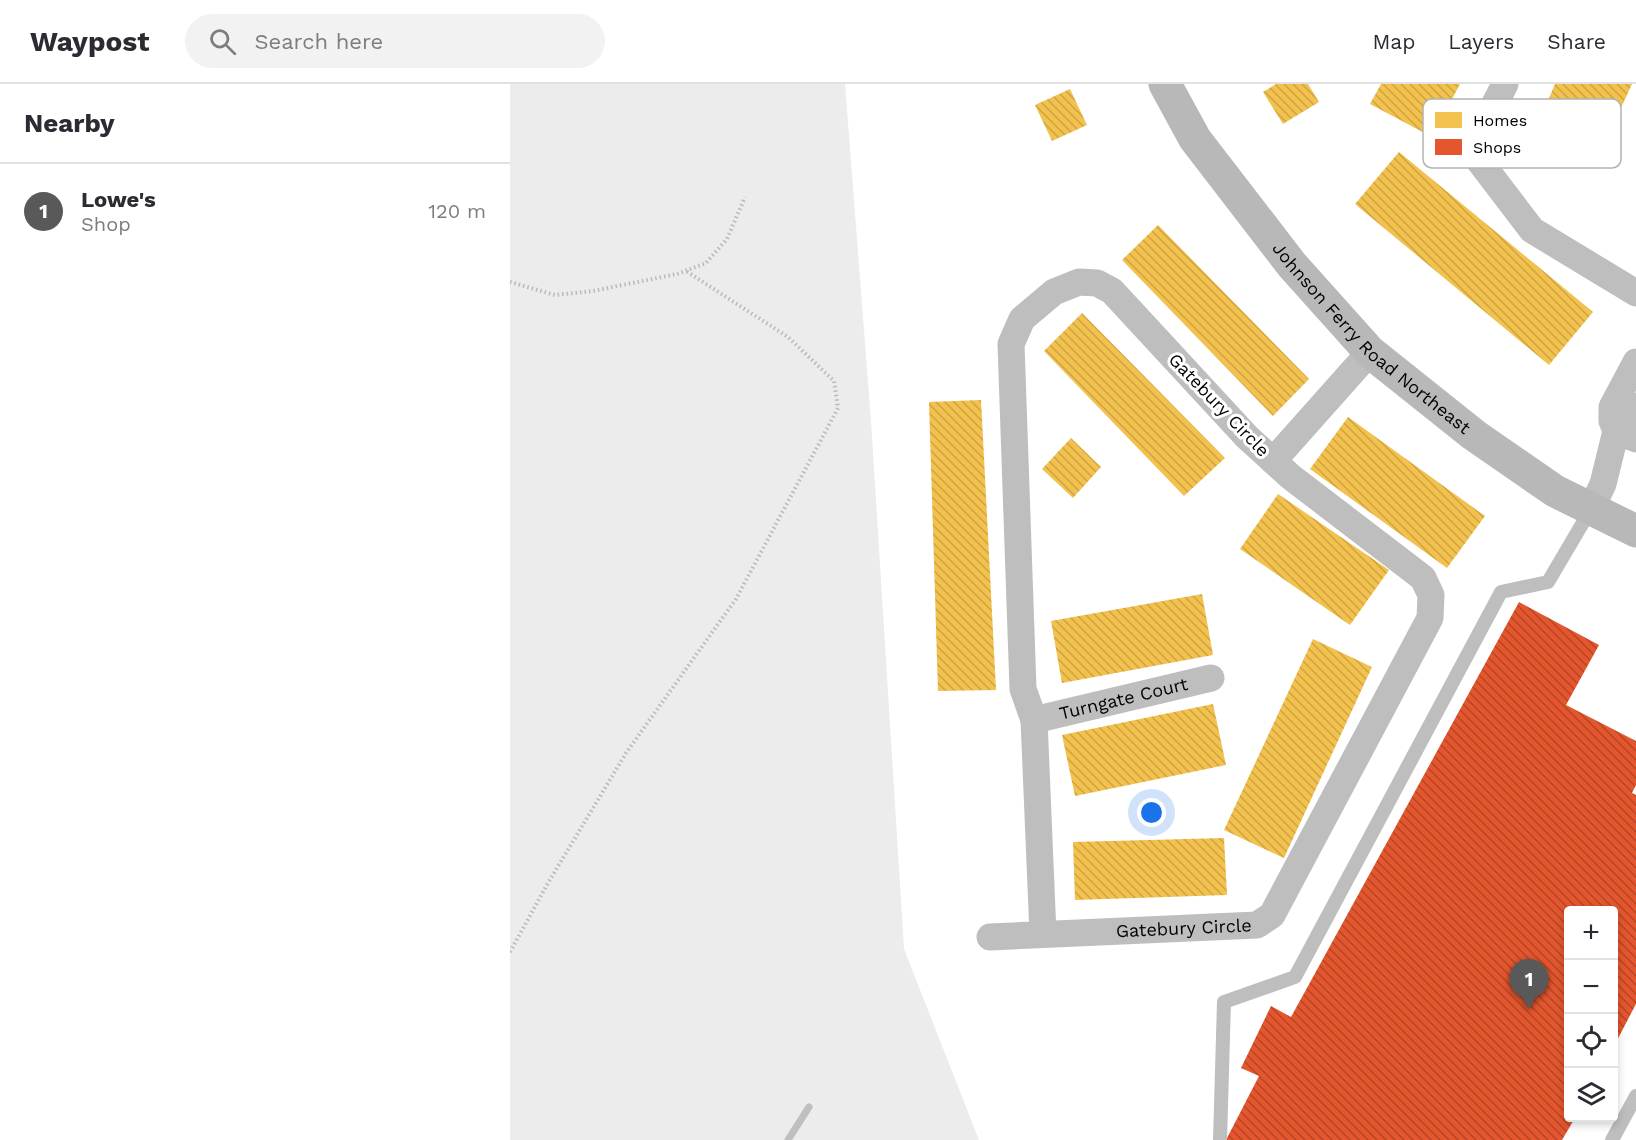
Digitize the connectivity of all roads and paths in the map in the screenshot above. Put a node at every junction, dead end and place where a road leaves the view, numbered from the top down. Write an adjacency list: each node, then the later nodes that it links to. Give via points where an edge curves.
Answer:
1 (1165, 84): 9 (main road, Johnson Ferry Road Northeast, via 1195,139 1292,265)
2 (1505, 84): 3 (street)
3 (1497, 99)
4 (1485, 168): 8 (street, via 1532,230)
5 (744, 197): 6 (path, via 728,239 706,263)
6 (686, 271): 7 (path, via 555,295); 20 (path, via 788,337 834,381 838,408 736,599 626,753)
7 (510, 282)
8 (1636, 293)
9 (1370, 352): 13 (street); 14 (main road, Johnson Ferry Road Northeast, via 1474,435 1555,491)
10 (1633, 375): 12 (street, via 1612,407 1612,421)
11 (1636, 406): 12 (street, via 1627,421)
12 (1626, 435): 14 (street)
13 (1273, 461): 17 (street, Gatebury Circle, via 1112,291 1097,283 1079,282 1054,292 1022,319 1011,344 1023,689); 18 (street, Gatebury Circle, via 1423,578 1431,595 1430,618 1272,915 1257,925)
14 (1591, 508): 15 (main road, Johnson Ferry Road Northeast); 22 (lane, via 1548,582 1501,592 1295,977 1224,1002)
15 (1636, 531)
16 (1211, 678): 17 (street, Turngate Court)
17 (1034, 720): 18 (street, Gatebury Circle)
18 (1042, 934): 19 (street, Gatebury Circle)
19 (990, 937)
20 (510, 952)
21 (1636, 1096): 23 (lane)
22 (1220, 1140)
23 (1612, 1140)

